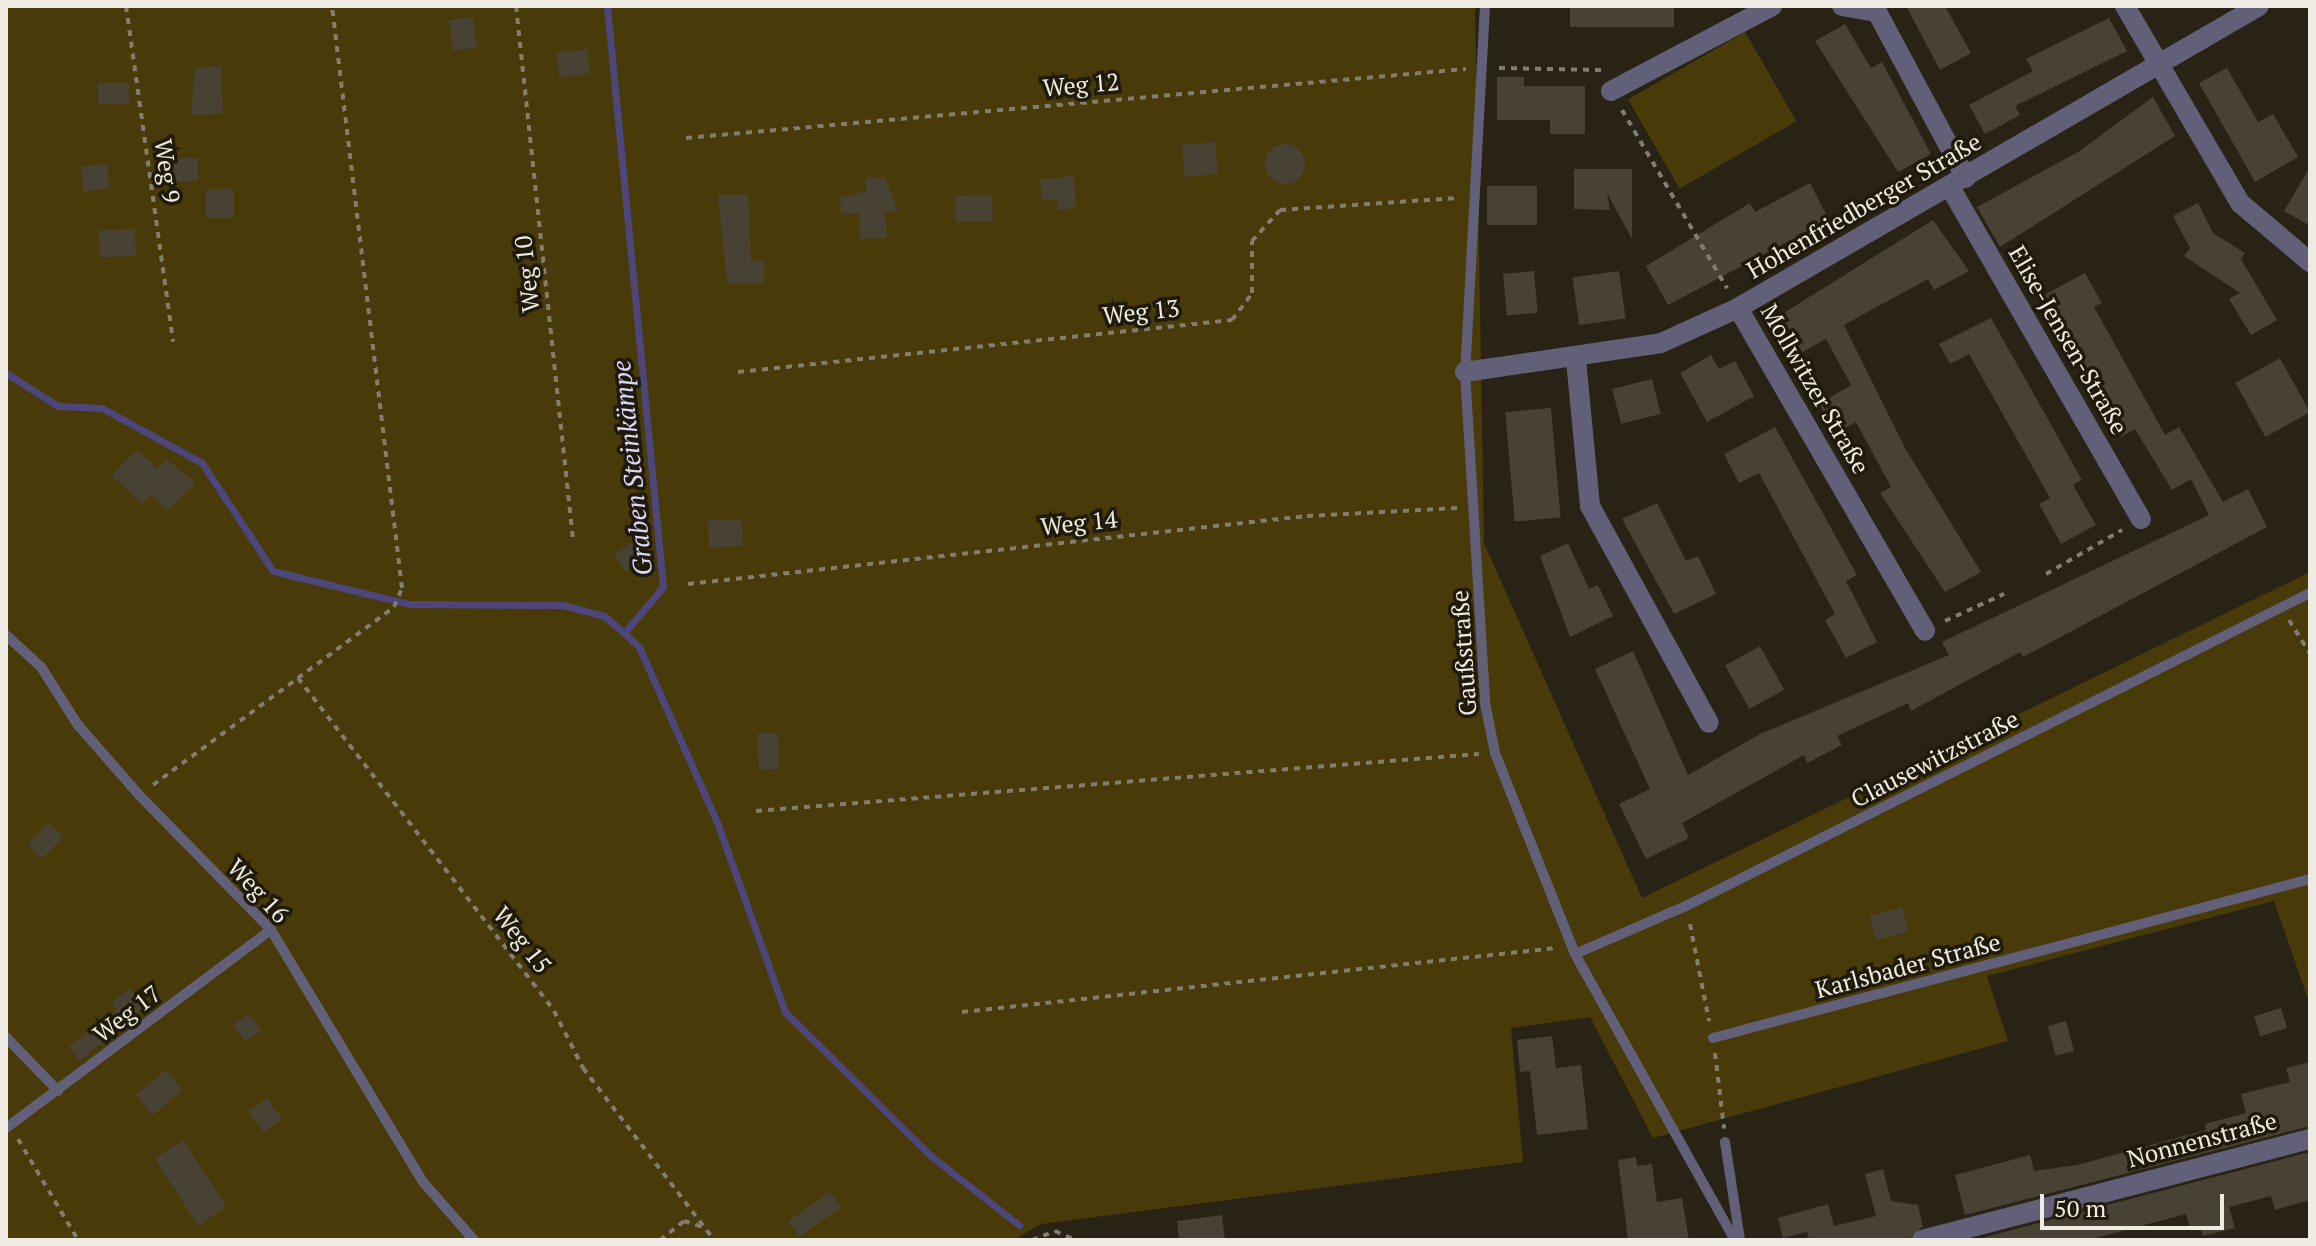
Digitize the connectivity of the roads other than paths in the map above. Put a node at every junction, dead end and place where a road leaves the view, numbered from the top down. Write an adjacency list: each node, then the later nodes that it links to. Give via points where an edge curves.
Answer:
1 (1485, 6): 12 (lane, Gaußstraße)
2 (1772, 6): 7 (street)
3 (1842, 6): 8 (street, Elise-Jensen-Straße, via 1877,12)
4 (2125, 6): 6 (street)
5 (2259, 6): 6 (street, Hohenfriedberger Straße)
6 (2160, 68): 8 (street, Hohenfriedberger Straße); 9 (street, via 2240,203)
7 (1611, 91)
8 (1958, 183): 10 (street, Hohenfriedberger Straße); 13 (street, Elise-Jensen-Straße)
9 (2310, 262)
10 (1738, 308): 11 (street, Hohenfriedberger Straße, via 1661,343); 15 (street, Mollwitzer Straße)
11 (1576, 360): 12 (street, Hohenfriedberger Straße); 17 (street, via 1590,506)
12 (1465, 372): 20 (lane, Gaußstraße, via 1485,703 1495,753)
13 (2141, 519)
14 (2310, 593): 20 (lane, Clausewitzstraße, via 1686,906)
15 (1925, 631)
16 (6, 635): 19 (lane, Weg 16, via 41,667 78,725 139,795)
17 (1709, 723)
18 (2310, 879): 22 (lane, Karlsbader Straße)
19 (271, 930): 23 (lane, Weg 17); 27 (lane, Weg 16, via 423,1182)
20 (1573, 950): 28 (lane, Gaußstraße)
21 (6, 1037): 23 (lane)
22 (1713, 1038)
23 (58, 1091): 24 (lane, Weg 17)
24 (8, 1127)
25 (2310, 1139): 29 (street, Nonnenstraße)
26 (1725, 1142): 28 (lane)
27 (474, 1240)
28 (1737, 1240)
29 (1922, 1240)

